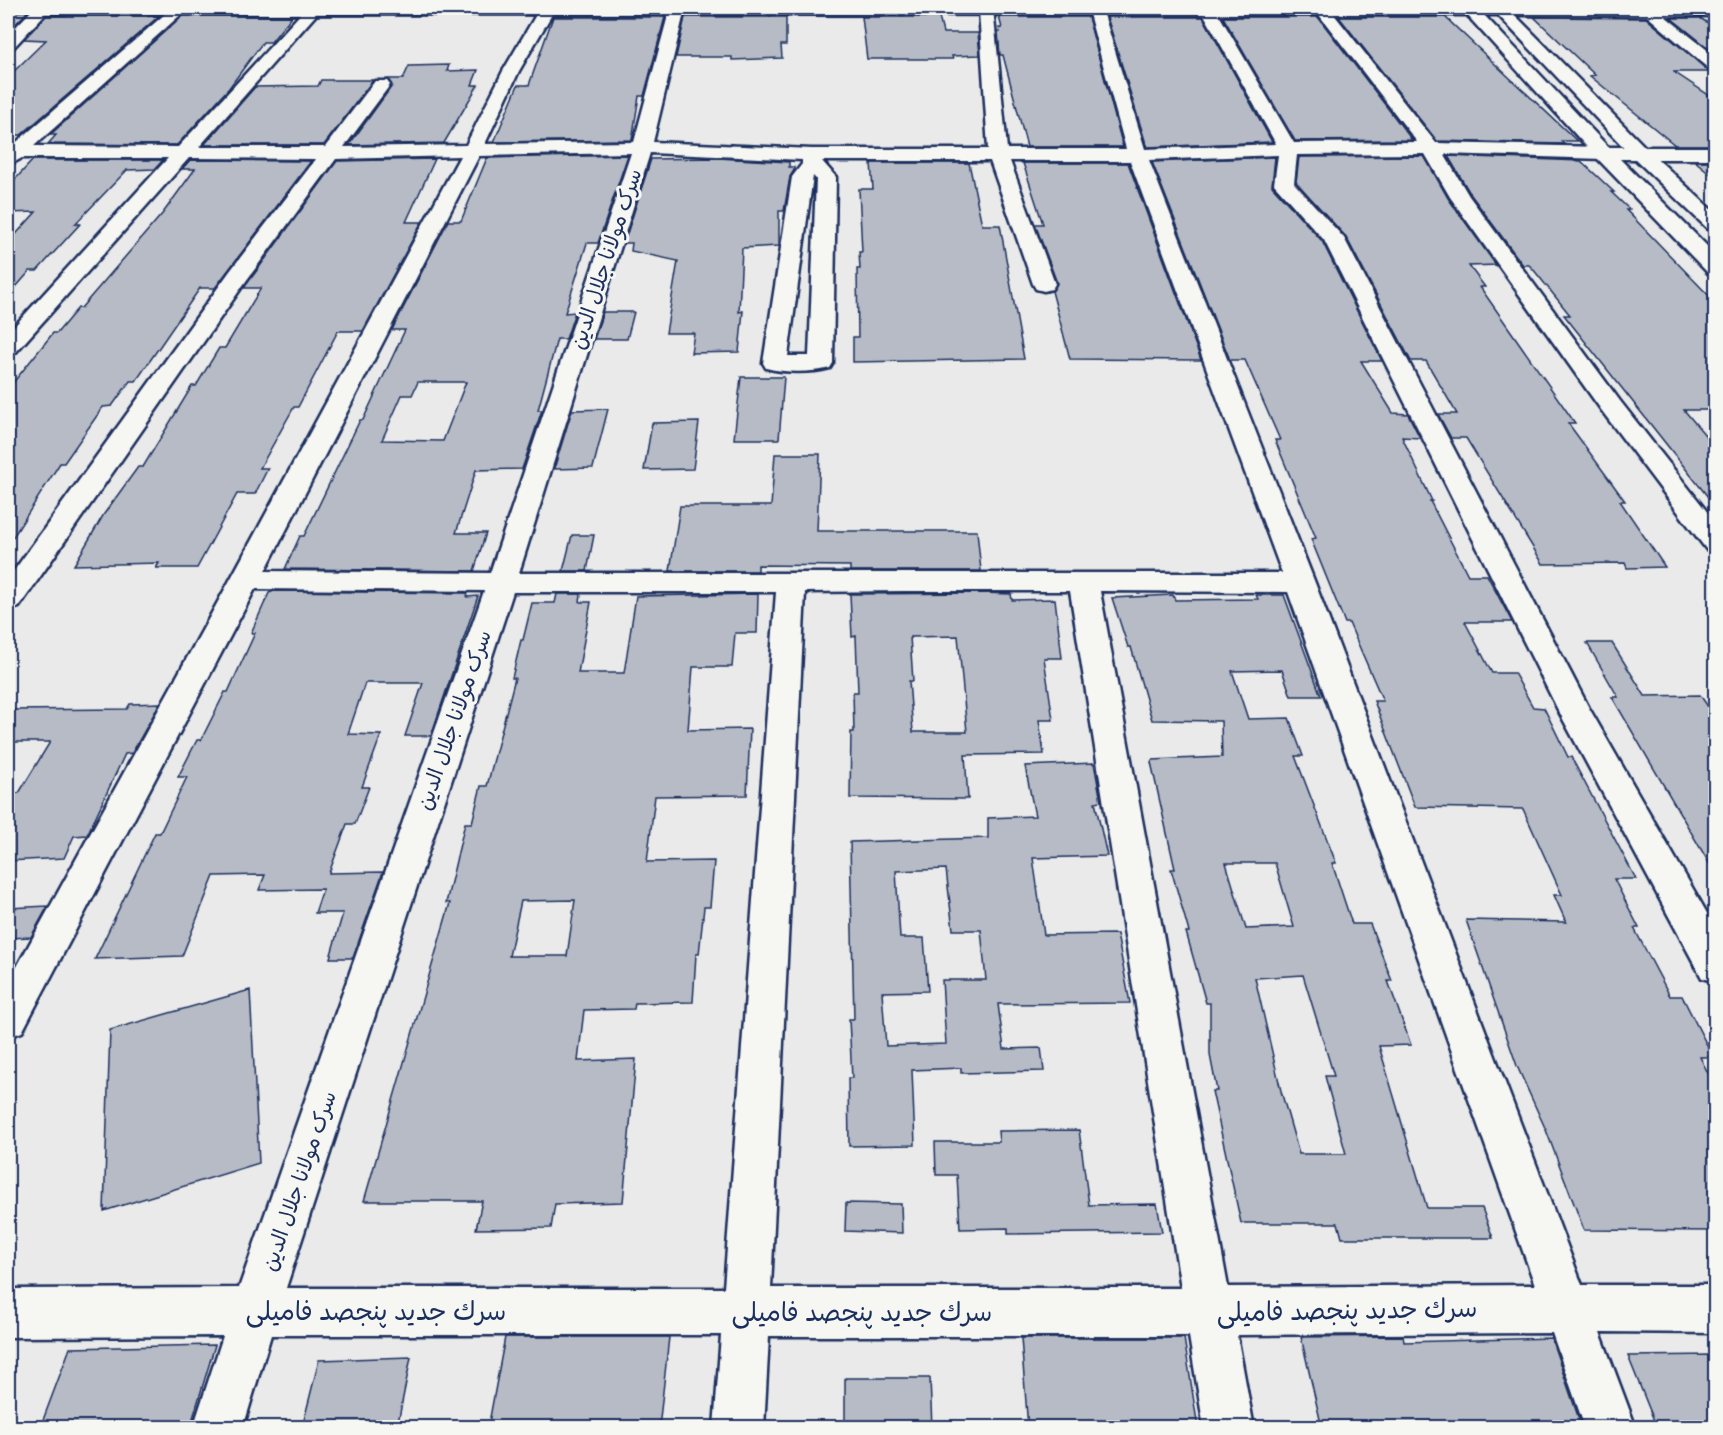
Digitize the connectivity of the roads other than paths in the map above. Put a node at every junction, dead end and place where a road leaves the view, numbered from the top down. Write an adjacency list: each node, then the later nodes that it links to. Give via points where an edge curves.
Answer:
1 (41, 8): 4 (street); 17 (street)
2 (710, 8): 3 (street); 7 (street)
3 (746, 8): 11 (street)
4 (179, 9): 5 (street); 29 (street)
5 (313, 9): 6 (street); 24 (street)
6 (547, 9): 7 (street); 23 (street, via 511,71)
7 (677, 9): 20 (street, سرک مولانا جلال الدین)
8 (1471, 9): 9 (street); 14 (street); 26 (street)
9 (1501, 9): 10 (street); 27 (street)
10 (1533, 9): 15 (street)
11 (987, 10): 12 (street); 30 (street)
12 (1096, 10): 13 (street); 31 (street)
13 (1210, 10): 14 (street); 22 (street)
14 (1324, 11): 21 (street)
15 (1650, 11): 16 (street); 18 (street)
16 (1716, 11)
17 (9, 40)
18 (1716, 66)
19 (381, 85): 25 (street)
20 (642, 147): 23 (street); 32 (street); 41 (street, سرک مولانا جلال الدین)
21 (1431, 148): 22 (street); 26 (street); 37 (street, via 1467,207)
22 (1288, 149): 31 (street); 44 (street, via 1284,184 1333,238 1573,708)
23 (473, 150): 25 (street); 38 (street)
24 (182, 152): 25 (street); 29 (street); 36 (street)
25 (328, 153): 43 (street)
26 (1603, 153): 27 (street); 34 (street)
27 (1640, 153): 28 (street); 33 (street)
28 (1716, 153)
29 (10, 155)
30 (998, 155): 31 (street); 32 (street); 35 (street)
31 (1137, 155): 40 (street)
32 (812, 160): 32 (street, via 826,177 821,363 775,363 802,177)
33 (1716, 226)
34 (1716, 268)
35 (1044, 284)
36 (8, 347)
37 (1716, 543)
38 (245, 580): 41 (street); 45 (street)
39 (1083, 581): 40 (street); 42 (street); 50 (street)
40 (1299, 583): 46 (street)
41 (501, 584): 42 (street); 48 (street, سرک مولانا جلال الدین)
42 (791, 584): 49 (street)
43 (8, 600)
44 (1716, 966)
45 (8, 1020)
46 (1568, 1308): 47 (street, سرك جدید پنجصد فامیلی); 50 (street, سرك جدید پنجصد فامیلی); 55 (street)
47 (1716, 1309)
48 (255, 1311): 49 (street, سرك جدید پنجصد فامیلی); 51 (street, سرك جدید پنجصد فامیلی); 52 (street, سرک مولانا جلال الدین)
49 (747, 1312): 50 (street, سرك جدید پنجصد فامیلی); 53 (street)
50 (1209, 1312): 54 (street)
51 (8, 1313)
52 (218, 1428)
53 (739, 1428)
54 (1229, 1428)
55 (1611, 1428)

